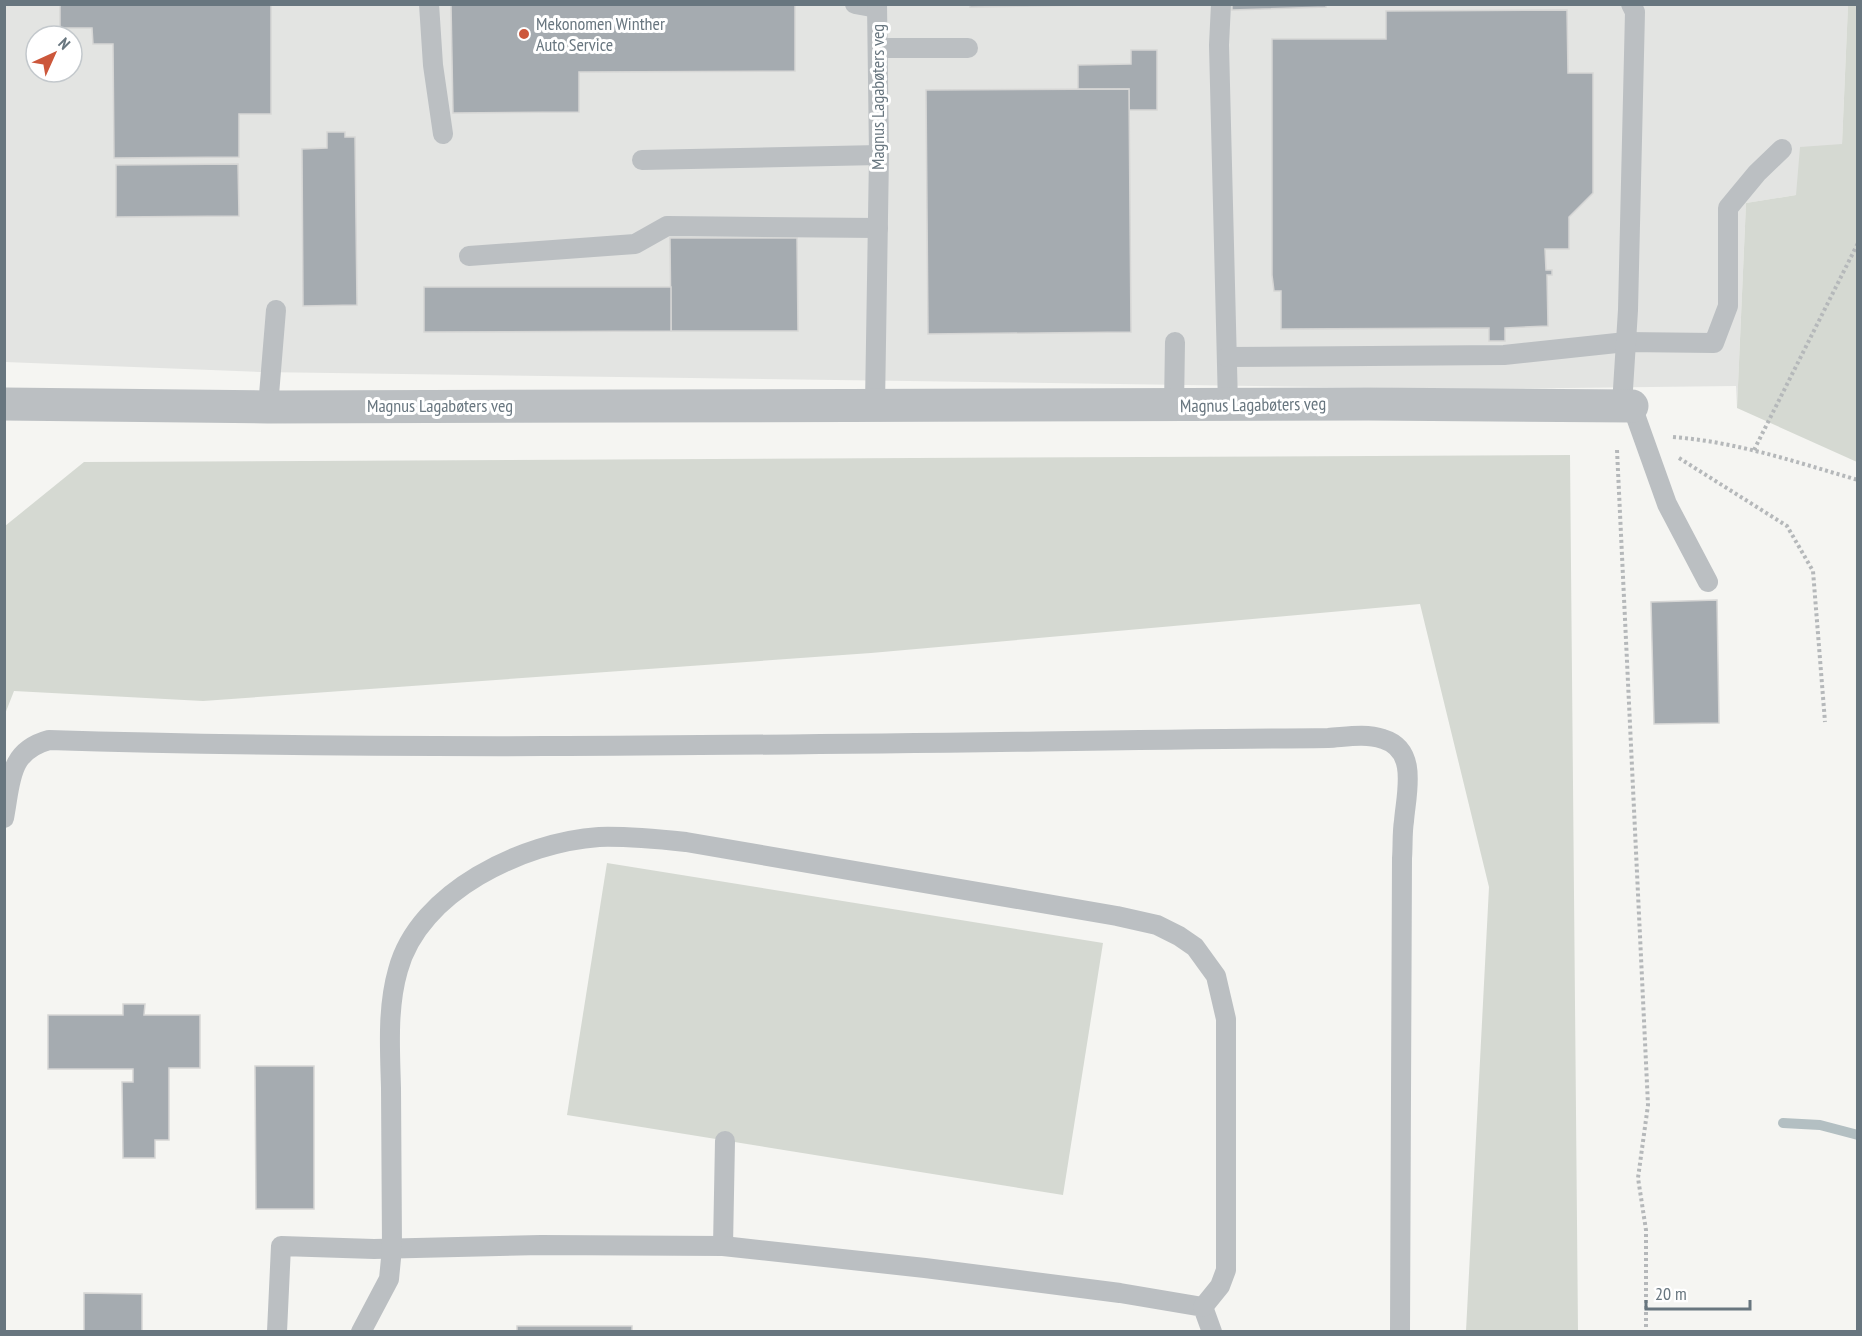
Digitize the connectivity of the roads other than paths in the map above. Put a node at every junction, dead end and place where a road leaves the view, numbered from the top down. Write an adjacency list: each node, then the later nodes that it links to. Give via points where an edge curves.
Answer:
1 (429, 4): 8 (lane)
2 (855, 4): 5 (lane)
3 (1221, 4): 17 (lane)
4 (1631, 4): 16 (lane, via 1635,12)
5 (877, 6): 6 (lane, Magnus Lagabøters veg)
6 (878, 48): 7 (lane); 10 (lane, Magnus Lagabøters veg)
7 (968, 48)
8 (443, 134)
9 (1782, 149): 16 (lane, via 1728,208 1728,306 1714,344)
10 (879, 155): 11 (lane); 12 (lane, Magnus Lagabøters veg)
11 (642, 160)
12 (878, 228): 13 (lane, via 667,226 635,244); 19 (lane, Magnus Lagabøters veg)
13 (469, 256)
14 (276, 310): 22 (lane)
15 (1174, 342): 21 (lane)
16 (1626, 342): 17 (lane, via 1504,355); 23 (lane)
17 (1227, 357): 20 (lane)
18 (4, 404): 22 (street, Magnus Lagabøters veg)
19 (875, 405): 21 (street, Magnus Lagabøters veg); 22 (street, Magnus Lagabøters veg)
20 (1228, 405): 21 (street, Magnus Lagabøters veg); 23 (street, Magnus Lagabøters veg)
21 (1174, 406)
22 (268, 407)
23 (1632, 415): 24 (lane, via 1667,504)
24 (1708, 582)
25 (4, 818): 33 (lane, via 18,759 35,743 49,740 432,745 1367,736 1385,739 1404,757 1409,792 1402,858)
26 (725, 1141): 27 (lane)
27 (723, 1246): 28 (lane); 29 (lane, via 925,1268)
28 (392, 1248): 29 (lane, via 390,1032 398,970 405,951 437,908 493,867 561,843 632,837 686,842 1117,916 1157,925 1195,947 1216,976 1226,1019 1226,1270 1220,1286); 30 (lane, via 281,1246); 31 (lane, via 389,1279)
29 (1203, 1307): 32 (lane)
30 (277, 1332)
31 (362, 1332)
32 (1212, 1332)
33 (1400, 1332)

